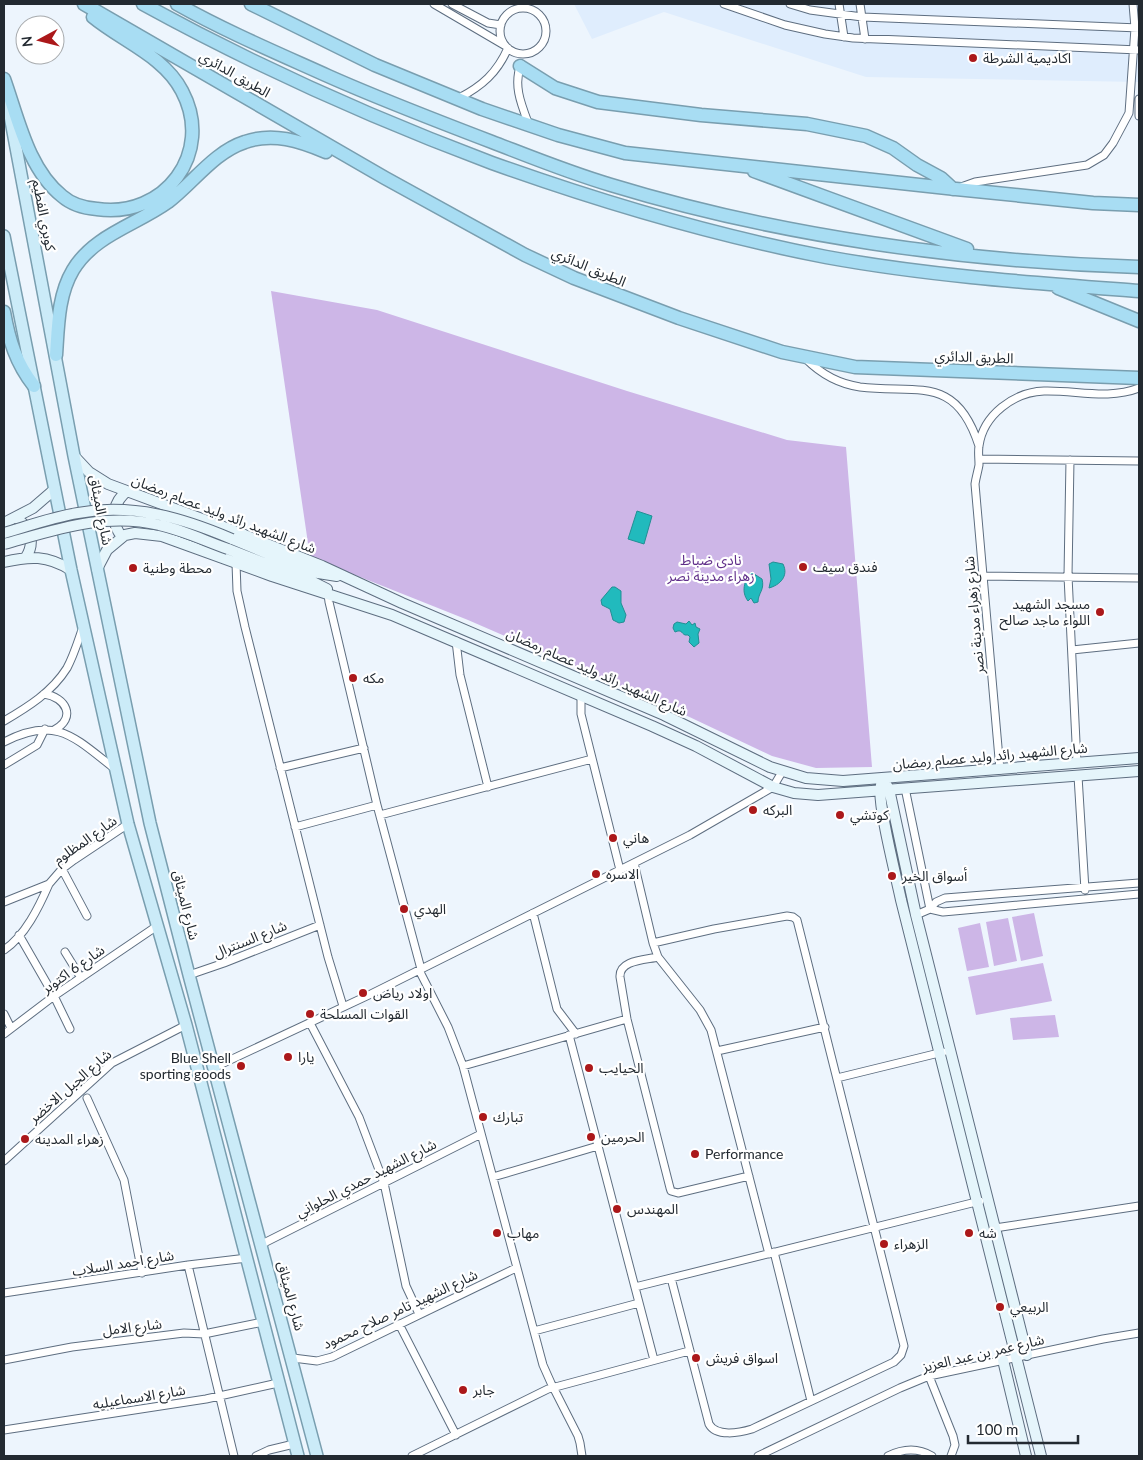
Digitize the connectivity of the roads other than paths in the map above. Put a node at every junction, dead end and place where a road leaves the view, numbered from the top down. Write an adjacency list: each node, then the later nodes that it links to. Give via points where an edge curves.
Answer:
1 (77, 4): 26 (highway, via 155,61 182,91 191,116 192,138 183,168 168,188 148,202 122,210 84,207 62,197 32,157)
2 (84, 4): 32 (highway, الطريق الدائري)
3 (143, 4): 38 (highway, الطريق الدائري, via 258,65 361,111 426,138 597,199 711,232 826,257 958,276)
4 (177, 4): 36 (highway, via 362,91 532,158 611,185 696,208 818,234)
5 (250, 4): 16 (highway)
6 (263, 4): 16 (highway)
7 (434, 4): 22 (street)
8 (452, 4): 18 (street, via 488,23)
9 (724, 4): 20 (street, via 785,25)
10 (790, 4): 15 (street)
11 (839, 4): 15 (street)
12 (860, 4): 17 (street)
13 (1133, 4): 19 (street)
14 (532, 7): 18 (street, via 516,9 504,18); 24 (street, via 545,24 546,34 542,44)
15 (841, 15): 17 (street); 20 (street)
16 (275, 16): 27 (highway, via 375,64)
17 (862, 17): 19 (street); 21 (street)
18 (501, 25): 22 (street, via 502,39)
19 (1137, 28): 23 (street)
20 (844, 37): 21 (street)
21 (865, 39): 23 (street)
22 (507, 47): 24 (street, via 518,54); 27 (street, via 491,76)
23 (1136, 49): 33 (street, via 1129,113 1100,159 1088,165 976,182)
24 (525, 54): 25 (street)
25 (520, 66): 30 (street, via 518,96); 33 (highway, via 555,88 598,102 798,123 866,136 893,148)
26 (4, 80): 42 (main road, كوبري الفطيم)
27 (459, 98): 30 (highway)
28 (1139, 99): 29 (street)
29 (1139, 116)
30 (529, 125): 31 (highway, via 625,152)
31 (739, 165): 33 (highway); 36 (highway)
32 (385, 178): 42 (highway, via 314,146 289,139 256,139 234,146 169,201 103,239 82,259 72,272 62,297); 43 (highway, الطريق الدائري, via 525,255 574,278 679,318)
33 (955, 189): 34 (highway)
34 (1139, 205)
35 (4, 236): 45 (main road)
36 (994, 258): 37 (highway, via 1050,264)
37 (1139, 267)
38 (1052, 284): 39 (highway, الطريق الدائري); 41 (highway)
39 (1139, 290)
40 (4, 312): 45 (highway, via 14,353)
41 (1139, 321)
42 (56, 355): 48 (main road, شارع الميثاق)
43 (804, 357): 44 (highway, الطريق الدائري, via 855,367); 47 (street, via 822,372 849,385 921,389 943,396 965,415)
44 (1139, 378)
45 (34, 386): 52 (main road)
46 (1139, 388): 47 (street, via 1115,394 1044,391 1021,396 994,414 984,429)
47 (979, 446): 49 (street, شارع زهراء مدينة نصر)
48 (74, 456): 53 (street, شارع الشهيد رائد وليد عصام رمضان, via 95,477); 63 (main road, شارع الميثاق)
49 (979, 459): 50 (street); 66 (street, شارع زهراء مدينة نصر, via 975,484)
50 (1070, 460): 51 (street); 67 (street)
51 (1139, 462)
52 (55, 489): 54 (street); 64 (main road)
53 (127, 491): 57 (street, via 119,499 114,515); 65 (street, شارع الشهيد رائد وليد عصام رمضان)
54 (15, 518): 55 (street); 60 (street, via 26,526 30,534)
55 (4, 523)
56 (4, 533): 59 (street, bridge, via 74,514 118,509 174,517 202,526)
57 (122, 537): 62 (street, شارع الشهيد رائد وليد عصام رمضان, via 135,533 162,536); 63 (street, via 107,550)
58 (4, 544): 59 (street, bridge, via 72,525 115,520 158,524)
59 (230, 544): 65 (street, via 312,572); 69 (street, via 315,583)
60 (26, 557): 61 (street); 64 (street, via 48,559)
61 (4, 562)
62 (236, 563): 69 (street, شارع الشهيد رائد وليد عصام رمضان); 87 (street, via 236,591)
63 (97, 569): 125 (main road, شارع الميثاق, via 148,814)
64 (71, 570): 70 (main road)
65 (343, 576): 72 (street, شارع الشهيد رائد وليد عصام رمضان)
66 (983, 576): 67 (street); 89 (street, شارع زهراء مدينة نصر)
67 (1068, 576): 68 (street); 74 (street)
68 (1139, 578)
69 (334, 596): 71 (street, شارع الشهيد رائد وليد عصام رمضان); 82 (street, via 328,602)
70 (83, 627): 76 (street, via 67,667); 88 (main road)
71 (456, 641): 75 (street, شارع الشهيد رائد وليد عصام رمضان); 94 (street, via 460,675)
72 (493, 642): 75 (street); 91 (street, شارع الشهيد رائد وليد عصام رمضان, via 664,715)
73 (1139, 643): 74 (street)
74 (1072, 650): 85 (street)
75 (488, 655): 77 (street, شارع الشهيد رائد وليد عصام رمضان)
76 (44, 694): 78 (street); 80 (street, via 58,698 66,708 64,722)
77 (580, 695): 84 (street, via 580,710); 95 (street, شارع الشهيد رائد وليد عصام رمضان, via 687,742)
78 (4, 721)
79 (45, 729): 80 (street); 81 (street, via 29,731); 86 (street, via 37,745)
80 (54, 730): 88 (street, via 75,738)
81 (4, 742)
82 (364, 748): 87 (street); 98 (street)
83 (1139, 758): 85 (street, شارع الشهيد رائد وليد عصام رمضان)
84 (592, 759): 94 (street); 104 (street)
85 (1077, 763): 89 (street, شارع الشهيد رائد وليد عصام رمضان)
86 (4, 765)
87 (280, 768): 101 (street)
88 (115, 769): 100 (main road)
89 (1000, 770): 93 (street, شارع الشهيد رائد وليد عصام رمضان)
90 (1139, 771): 92 (street, شارع الشهيد رائد وليد عصام رمضان)
91 (782, 772): 93 (street, شارع الشهيد رائد وليد عصام رمضان, via 831,781); 95 (street)
92 (1078, 776): 96 (street, شارع الشهيد رائد وليد عصام رمضان); 107 (street)
93 (884, 779): 97 (street)
94 (488, 787): 99 (street)
95 (773, 787): 97 (street, شارع الشهيد رائد وليد عصام رمضان, via 812,795); 102 (street)
96 (905, 788): 97 (street, شارع الشهيد رائد وليد عصام رمضان); 113 (street)
97 (884, 790): 109 (street); 111 (street)
98 (377, 805): 99 (street); 101 (street)
99 (380, 814): 124 (street)
100 (128, 824): 103 (street, شارع المظلوم); 118 (main road)
101 (295, 827): 117 (street)
102 (634, 863): 104 (street); 120 (street)
103 (62, 869): 106 (street, شارع المظلوم); 116 (street)
104 (620, 870): 114 (street)
105 (1139, 883): 107 (street)
106 (49, 884): 112 (street, شارع المظلوم); 119 (street, via 35,913)
107 (1085, 886): 110 (street); 113 (street, via 945,898)
108 (1139, 894): 110 (street)
109 (912, 897): 111 (street); 115 (street)
110 (1085, 898): 113 (street, via 943,912)
111 (902, 900): 140 (street)
112 (4, 902)
113 (930, 909): 115 (street)
114 (533, 913): 124 (street); 137 (street, via 557,1009)
115 (916, 915): 138 (street)
116 (87, 916)
117 (320, 925): 125 (street, شارع السنترال); 128 (street)
118 (157, 926): 126 (street, شارع 6 اكتوبر); 132 (main road)
119 (19, 935): 121 (street); 127 (street)
120 (653, 943): 123 (street); 134 (street, via 714,929 793,917 799,925)
121 (4, 950)
122 (65, 952): 126 (street)
123 (658, 956): 130 (street, via 622,967 620,972); 139 (street, via 703,1015)
124 (420, 970): 128 (street); 141 (street)
125 (188, 974): 142 (main road, شارع الميثاق)
126 (82, 978): 127 (street, شارع 6 اكتوبر)
127 (54, 996): 133 (street, شارع 6 اكتوبر); 135 (street)
128 (343, 1006): 131 (street)
129 (4, 1014): 133 (street)
130 (628, 1019): 137 (street); 148 (street, via 671,1191 678,1193)
131 (310, 1023): 142 (street); 150 (street, via 356,1109)
132 (186, 1025): 147 (street, شارع الجبل الاخضر, via 112,1063); 158 (main road)
133 (11, 1028): 136 (street, شارع 6 اكتوبر)
134 (825, 1028): 139 (street); 143 (street)
135 (70, 1029)
136 (4, 1034)
137 (573, 1034): 141 (street); 146 (street)
138 (950, 1050): 140 (street); 151 (street)
139 (717, 1051): 148 (street)
140 (940, 1052): 143 (street); 152 (street)
141 (464, 1066): 145 (street)
142 (213, 1068): 156 (main road, شارع الميثاق)
143 (837, 1078): 154 (street)
144 (87, 1098): 161 (street, via 124,1180)
145 (481, 1134): 149 (street); 150 (street, شارع الشهيد حمدي الحلواني)
146 (598, 1146): 149 (street); 163 (street)
147 (4, 1161)
148 (749, 1176): 157 (street)
149 (492, 1177): 160 (street)
150 (384, 1183): 156 (street, شارع الشهيد حمدي الحلواني); 166 (street, via 406,1286)
151 (988, 1199): 152 (street); 155 (street)
152 (977, 1201): 154 (street); 175 (street)
153 (1139, 1206): 155 (street)
154 (874, 1227): 157 (street); 186 (street, via 903,1338 901,1355 894,1362)
155 (995, 1228): 173 (street)
156 (262, 1244): 174 (main road, شارع الميثاق)
157 (771, 1253): 162 (street); 186 (street)
158 (247, 1258): 159 (street, شارع احمد السلاب); 167 (main road)
159 (188, 1266): 161 (street, شارع احمد السلاب); 170 (street)
160 (516, 1268): 166 (street, شارع الشهيد تامر صلاح محمود); 169 (street)
161 (142, 1273): 164 (street, شارع احمد السلاب)
162 (671, 1278): 163 (street); 172 (street)
163 (635, 1287): 165 (street)
164 (4, 1293)
165 (639, 1303): 169 (street); 177 (street)
166 (420, 1314): 168 (street, شارع الشهيد تامر صلاح محمود)
167 (263, 1322): 170 (street, شارع الامل); 179 (main road)
168 (398, 1324): 174 (street, شارع الشهيد تامر صلاح محمود, via 325,1359 310,1361); 188 (street)
169 (534, 1331): 182 (street)
170 (204, 1334): 176 (street, شارع الامل, via 184,1333 72,1347); 184 (street)
171 (1139, 1334): 173 (street, شارع عمر بن عبد العزيز)
172 (690, 1350): 177 (street); 186 (street, via 709,1424 714,1430 744,1432)
173 (1027, 1355): 175 (street, شارع عمر بن عبد العزيز)
174 (292, 1357): 179 (main road, via 284,1365); 183 (main road, شارع الميثاق)
175 (1016, 1357): 178 (street, شارع عمر بن عبد العزيز); 201 (street)
176 (4, 1360)
177 (654, 1360): 182 (street)
178 (1003, 1360): 180 (street, شارع عمر بن عبد العزيز); 200 (street)
179 (273, 1364): 181 (main road)
180 (929, 1376): 196 (street, شارع عمر بن عبد العزيز); 199 (street, via 954,1436)
181 (278, 1383): 184 (street, شارع الاسماعيليه); 185 (main road)
182 (553, 1388): 188 (street); 195 (street, via 578,1436)
183 (301, 1390): 185 (main road, via 290,1389); 193 (main road, شارع الميثاق)
184 (220, 1397): 187 (street, شارع الاسماعيليه); 190 (street)
185 (282, 1397): 189 (main road)
186 (811, 1401)
187 (4, 1430)
188 (456, 1435): 194 (street)
189 (294, 1444): 191 (street); 192 (main road)
190 (234, 1456)
191 (256, 1456)
192 (298, 1456)
193 (318, 1456)
194 (412, 1456)
195 (582, 1456)
196 (758, 1456)
197 (888, 1456): 198 (street, via 902,1450 914,1450)
198 (932, 1456)
199 (951, 1456)
200 (1026, 1456)
201 (1042, 1456)

